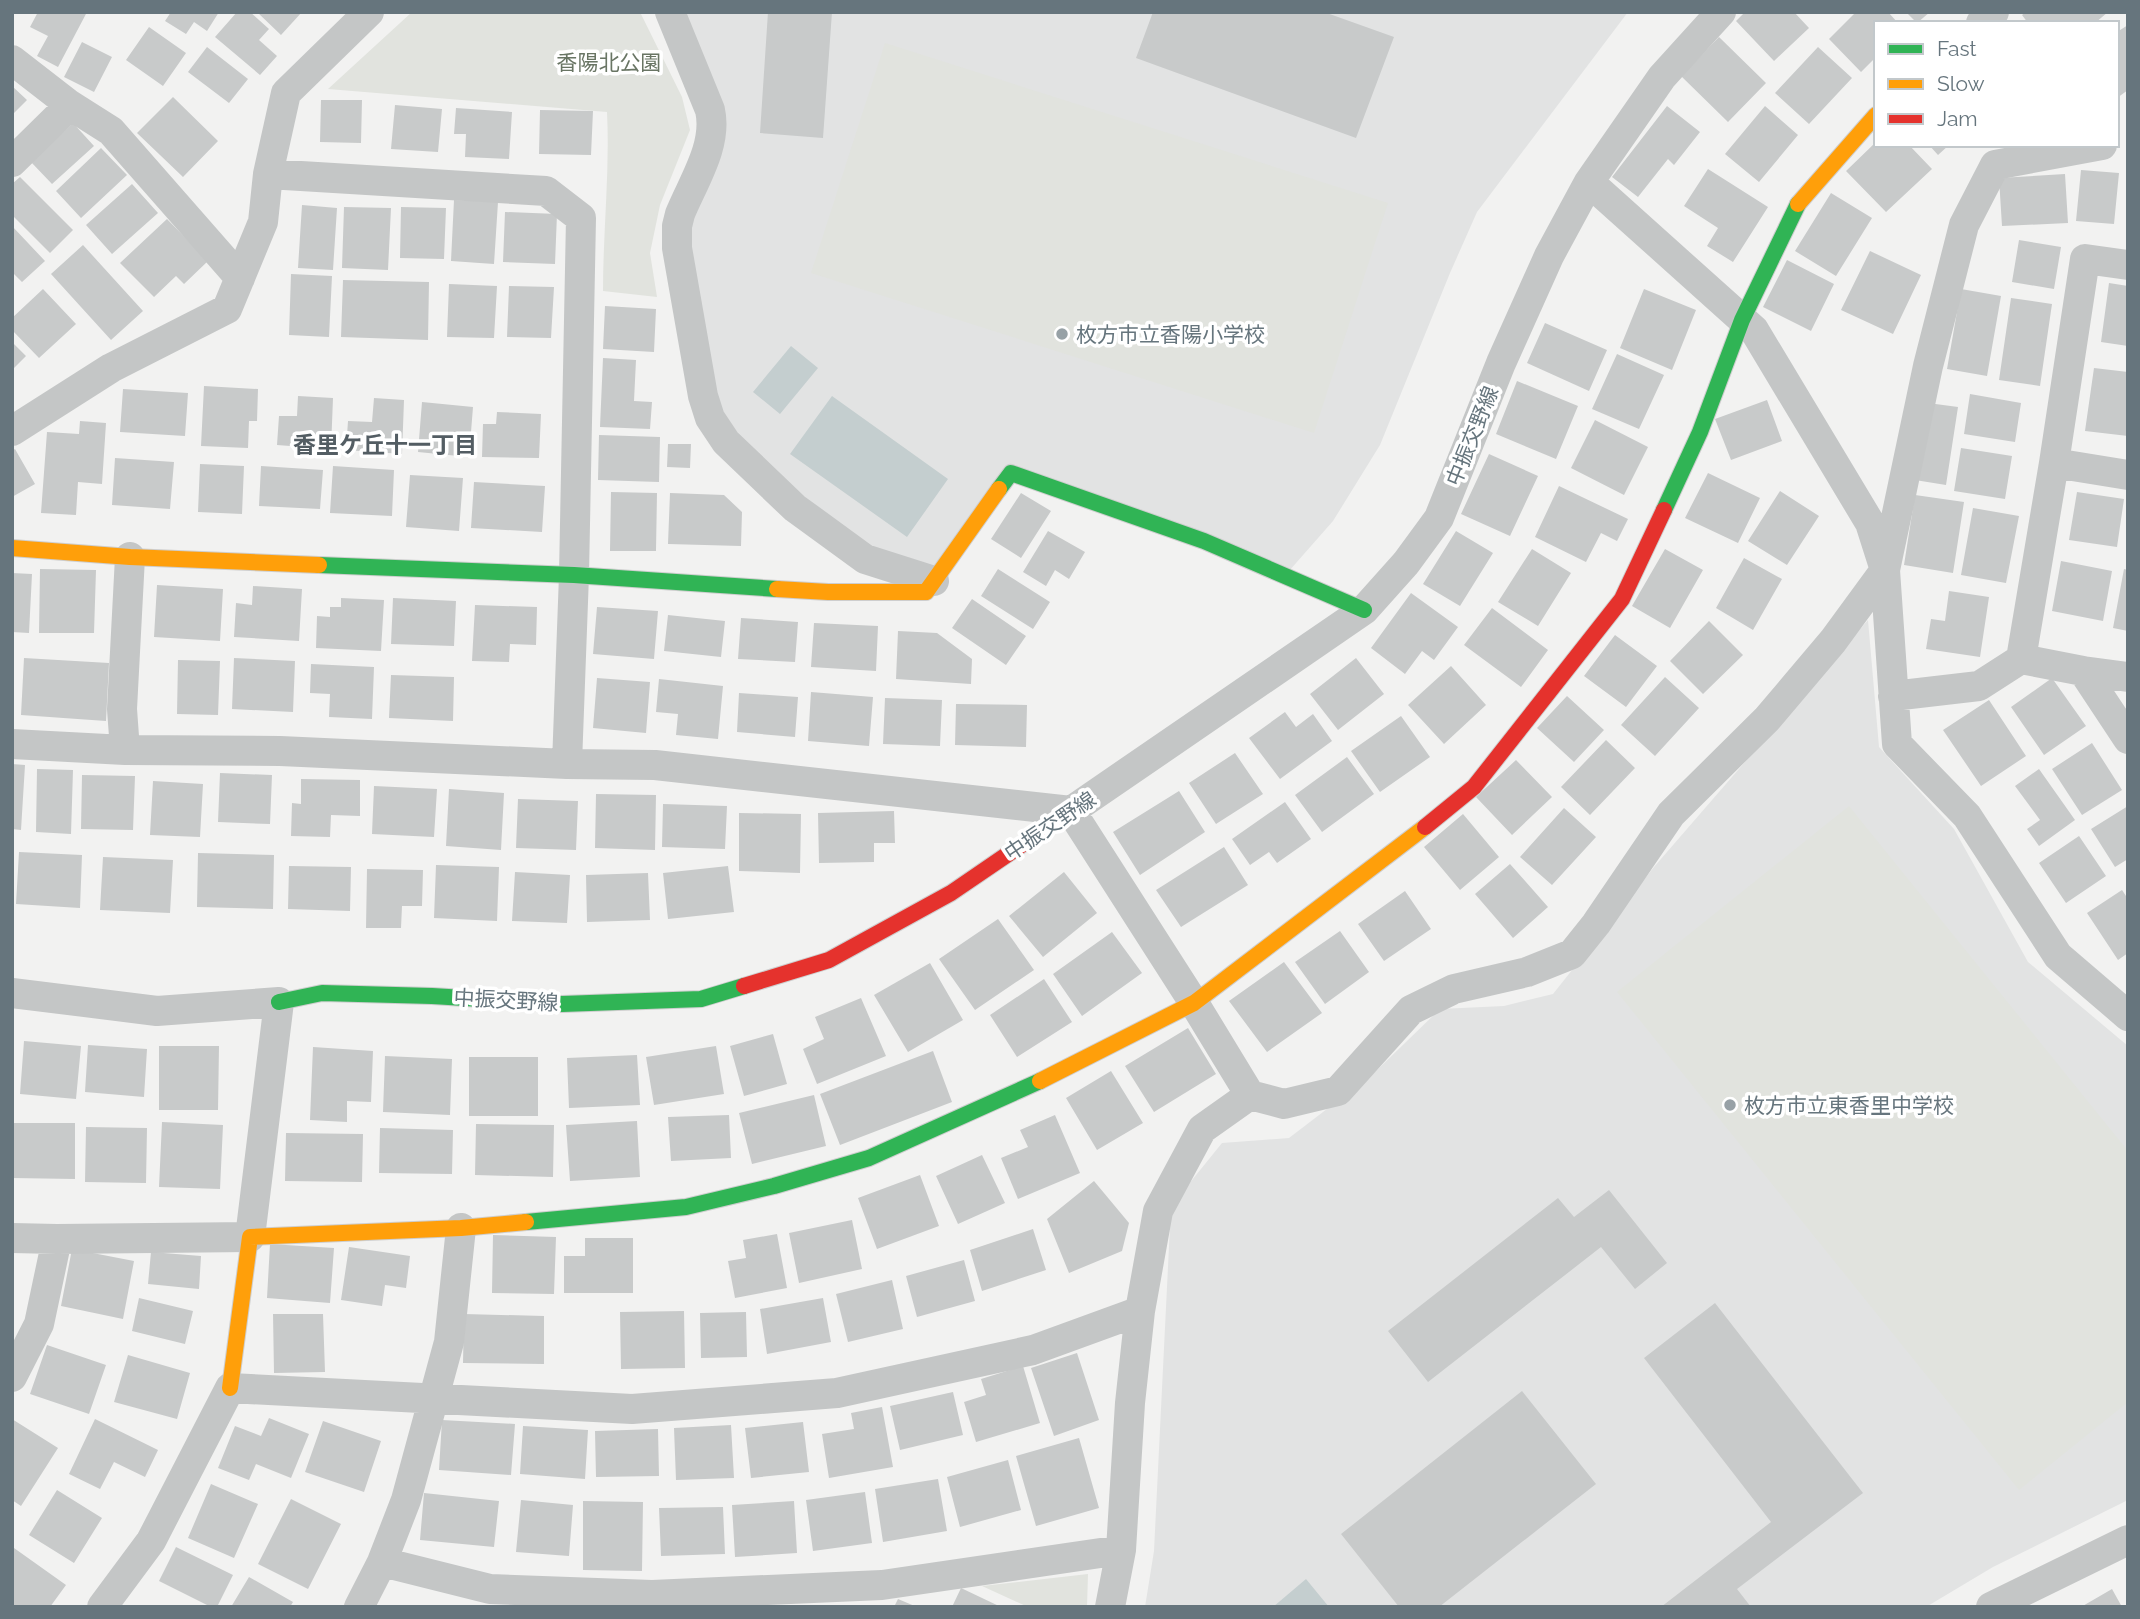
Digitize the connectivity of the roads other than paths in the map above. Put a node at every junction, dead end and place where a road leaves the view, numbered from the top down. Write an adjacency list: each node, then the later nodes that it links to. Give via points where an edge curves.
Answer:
1 (369, 12): 9 (street, via 286,93)
2 (670, 12): 21 (street, via 713,122 710,143 677,226 679,262 710,418 726,442 795,508 855,552)
3 (1721, 12): 10 (street, 中振交野線, via 1662,77)
4 (12, 60): 5 (street)
5 (70, 105): 8 (street); 12 (street, via 111,131)
6 (1874, 117): 13 (street, via 1799,201)
7 (2091, 147): 19 (street, via 1995,165 1964,225 1928,366)
8 (12, 162)
9 (268, 174): 12 (street, via 262,222); 20 (street, via 546,191 581,218)
10 (1589, 182): 13 (street); 22 (street, 中振交野線, via 1506,351 1439,518)
11 (2128, 265): 15 (street, via 2085,259)
12 (240, 278): 14 (street, via 227,309 111,368)
13 (1742, 320): 19 (street, via 1754,330 1870,523); 34 (street, via 1700,432 1622,599 1474,787)
14 (12, 431)
15 (2054, 463): 16 (street); 23 (street)
16 (2128, 475)
17 (12, 548): 18 (street)
18 (130, 557): 20 (street); 29 (street, via 122,709)
19 (1885, 570): 26 (street); 36 (street, via 1767,719 1671,814 1572,954 1527,972 1454,989 1412,1010 1338,1091 1284,1104)
20 (574, 575): 21 (street, via 828,592 926,592); 30 (street)
21 (934, 581): 22 (street, via 1011,473 1204,541)
22 (1364, 610): 31 (street, 中振交野線)
23 (2021, 659): 24 (street); 26 (street, via 1979,686)
24 (2083, 671): 25 (street); 27 (street)
25 (2128, 677)
26 (1893, 696): 35 (street, via 1897,744 1967,816 2058,956)
27 (2128, 739)
28 (12, 744): 29 (street)
29 (125, 750): 30 (street, via 280,751)
30 (567, 764): 31 (street, via 655,765)
31 (1071, 811): 33 (street, 中振交野線, via 951,893 829,960 701,999 562,1004 322,993); 34 (street)
32 (12, 993): 33 (street, 中振交野線, via 157,1012)
33 (279, 1002): 38 (street)
34 (1194, 1003): 36 (street); 37 (street, via 1019,1091 869,1158 686,1207)
35 (2128, 1016)
36 (1250, 1095): 41 (street, via 1202,1129 1158,1211)
37 (461, 1228): 38 (street); 44 (street, via 449,1342)
38 (250, 1237): 40 (street); 43 (street)
39 (12, 1238): 40 (street)
40 (57, 1239): 42 (street, via 39,1324)
41 (1140, 1311): 44 (street, via 1033,1350 837,1393 632,1409); 46 (street)
42 (12, 1377)
43 (230, 1388): 44 (street); 50 (street, via 151,1541)
44 (433, 1399): 47 (street, via 406,1500)
45 (2128, 1540): 53 (street)
46 (1121, 1550): 48 (street); 52 (street)
47 (382, 1562): 49 (street, via 490,1589); 51 (street)
48 (818, 1597): 49 (street)
49 (563, 1599)
50 (102, 1607)
51 (359, 1607)
52 (1110, 1607)
53 (1991, 1607)

